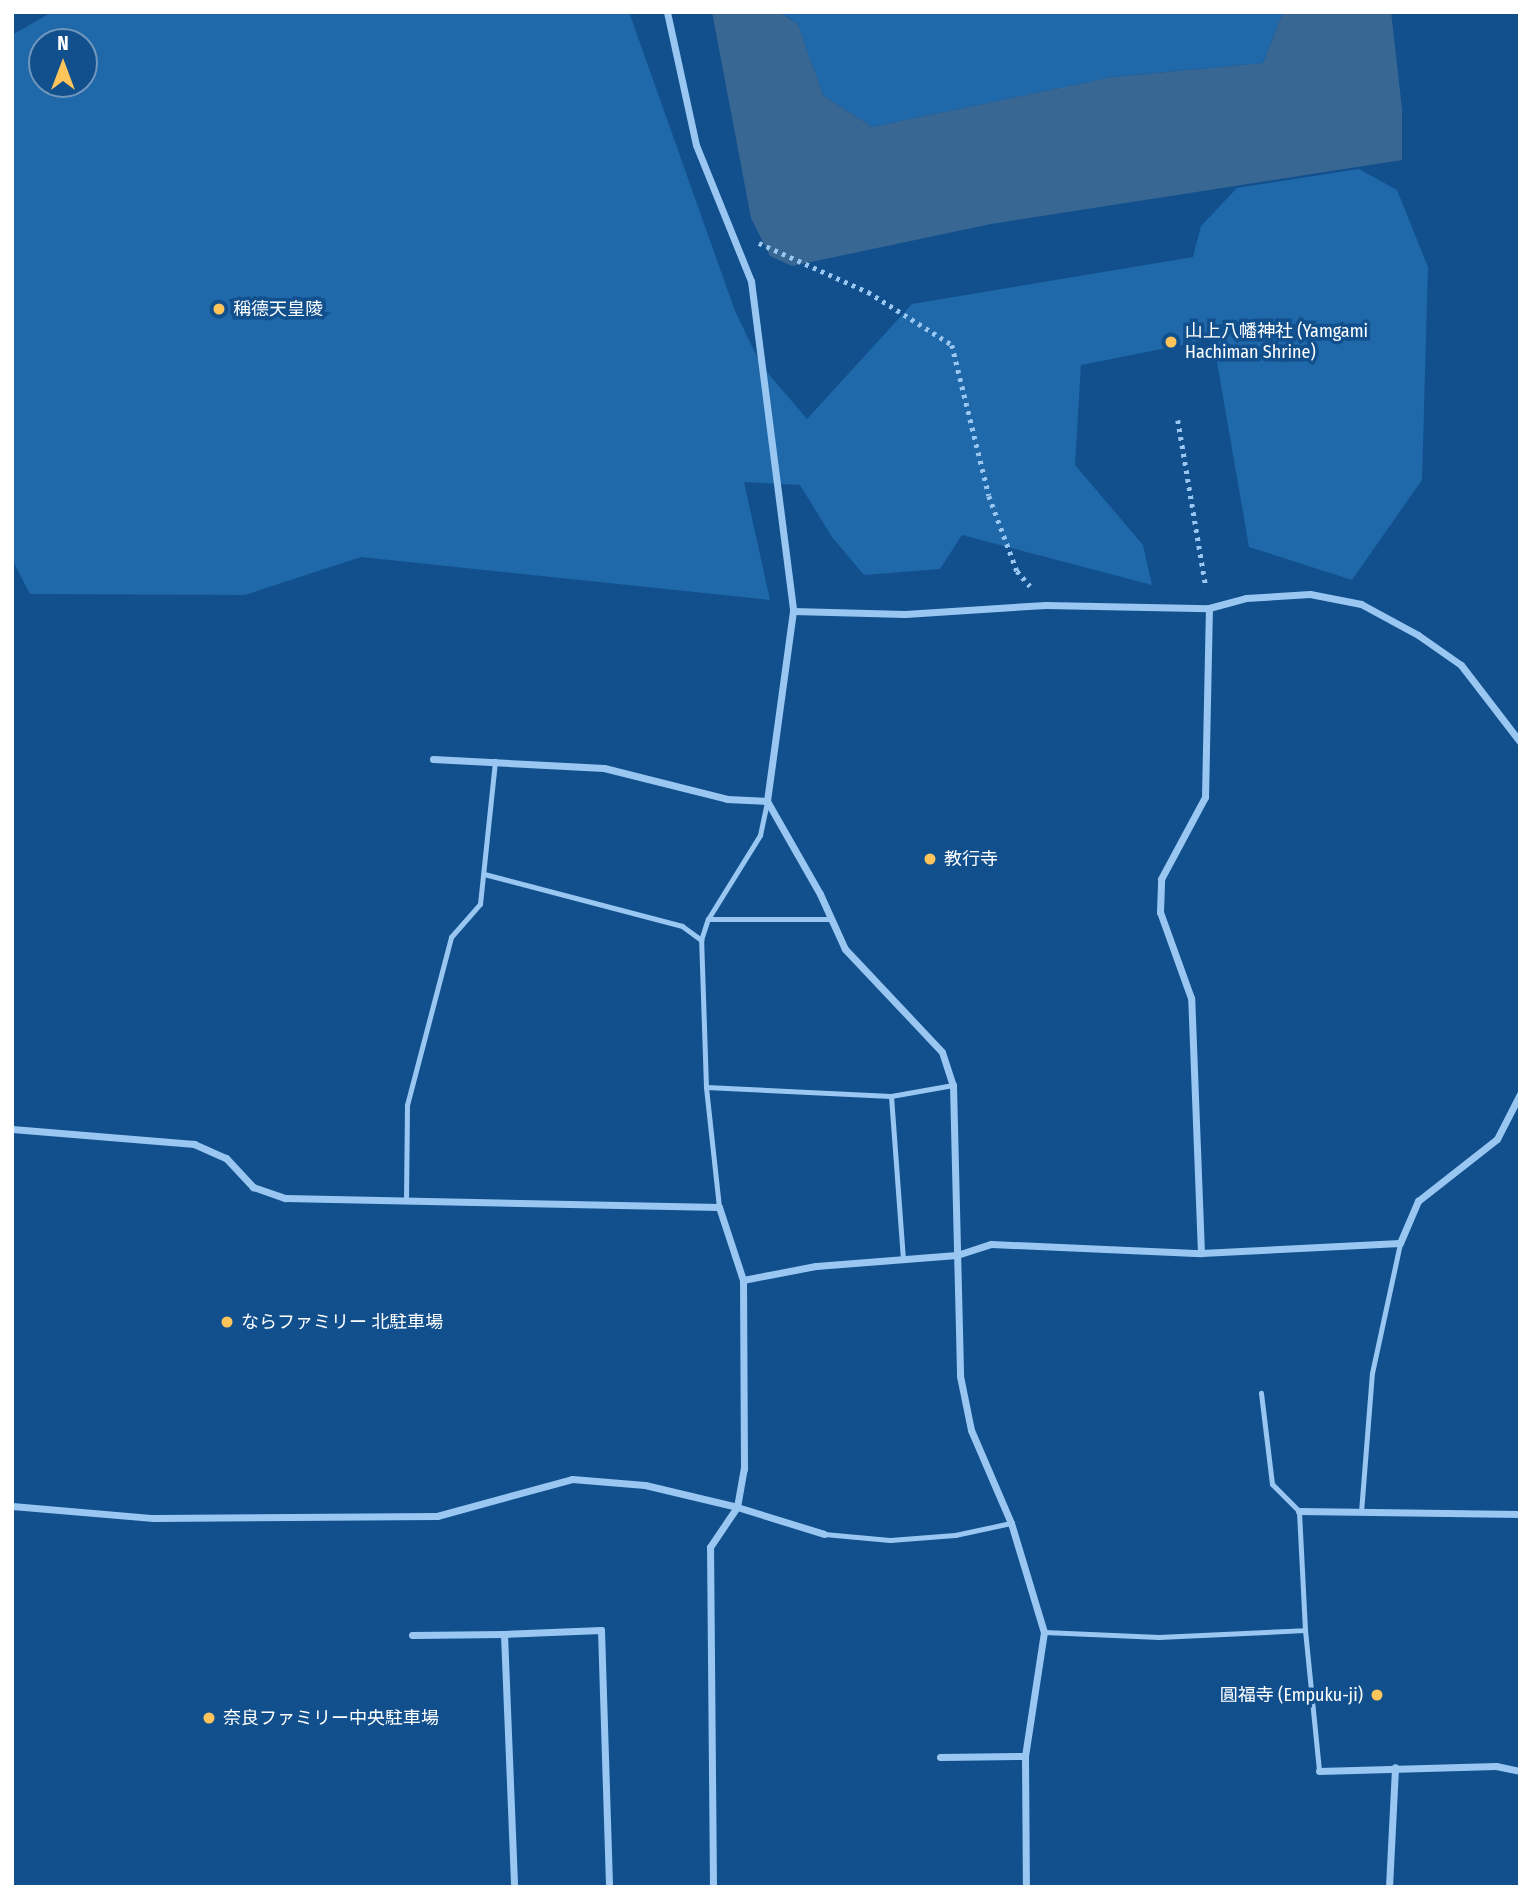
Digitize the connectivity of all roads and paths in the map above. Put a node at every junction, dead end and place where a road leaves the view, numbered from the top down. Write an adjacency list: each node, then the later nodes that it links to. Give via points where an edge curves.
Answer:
1 (667, 12): 2 (street, via 696,145)
2 (731, 230): 4 (path, via 868,292 952,345 989,496 1017,571); 6 (street, via 751,281)
3 (1178, 419): 5 (path)
4 (1046, 605): 5 (street); 6 (street, via 905,614)
5 (1209, 608): 7 (street, via 1246,598 1310,594 1361,604 1419,635 1461,665); 23 (street, via 1205,797 1160,878 1160,912 1191,998)
6 (793, 611): 10 (street)
7 (1520, 742)
8 (433, 760): 9 (street)
9 (495, 761): 10 (street, via 604,768 727,799); 11 (lane)
10 (767, 801): 12 (lane, via 761,835); 13 (street)
11 (484, 874): 14 (lane, via 682,926); 20 (lane, via 480,904 451,937 423,1037 407,1105)
12 (708, 919): 13 (lane); 14 (lane)
13 (831, 919): 15 (street, via 845,949 942,1052)
14 (701, 940): 16 (lane)
15 (953, 1085): 18 (lane); 24 (street)
16 (706, 1087): 18 (lane); 21 (lane)
17 (1520, 1094): 22 (street, via 1497,1139 1418,1201)
18 (891, 1096): 25 (lane)
19 (12, 1129): 20 (street, via 194,1144 226,1158 253,1188 285,1198)
20 (406, 1201): 21 (street)
21 (719, 1207): 26 (street)
22 (1400, 1243): 23 (street); 31 (lane, via 1372,1373)
23 (1201, 1253): 24 (street, via 1027,1242 991,1244)
24 (957, 1255): 25 (street); 33 (street, via 960,1376 971,1430)
25 (904, 1259): 26 (street, via 816,1266)
26 (743, 1280): 29 (street, via 744,1469)
27 (1261, 1393): 30 (lane, via 1272,1484)
28 (12, 1506): 29 (street, via 153,1518 438,1516 572,1479 645,1485)
29 (737, 1507): 34 (street); 46 (street, via 710,1547)
30 (1299, 1511): 31 (street); 35 (lane)
31 (1361, 1512): 32 (street)
32 (1520, 1514)
33 (1011, 1523): 34 (lane, via 955,1535 890,1540); 36 (street)
34 (824, 1534)
35 (1305, 1630): 36 (lane, via 1159,1637); 42 (lane)
36 (1044, 1632): 39 (street)
37 (504, 1634): 38 (street); 44 (street); 45 (street, via 601,1630)
38 (412, 1635)
39 (1025, 1756): 40 (street); 47 (street)
40 (940, 1757)
41 (1395, 1767): 42 (street); 43 (street, via 1496,1766); 48 (street)
42 (1319, 1771)
43 (1520, 1771)
44 (514, 1887)
45 (609, 1887)
46 (713, 1887)
47 (1026, 1887)
48 (1389, 1887)

